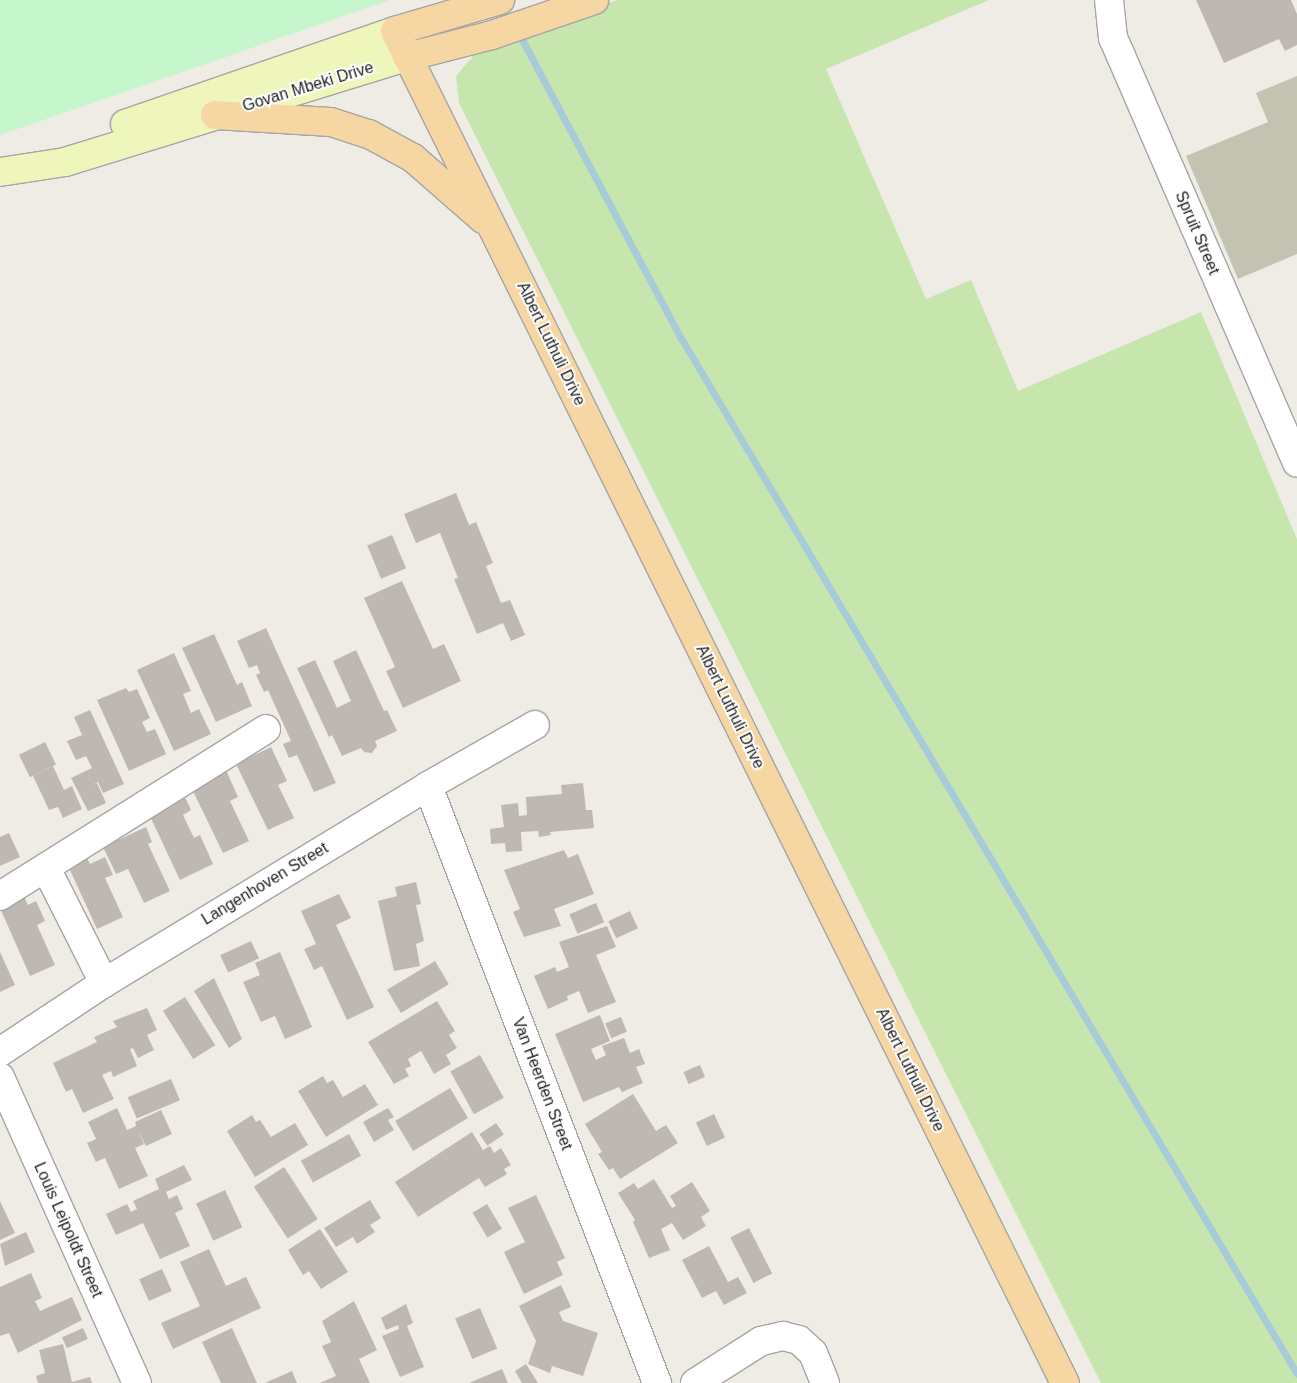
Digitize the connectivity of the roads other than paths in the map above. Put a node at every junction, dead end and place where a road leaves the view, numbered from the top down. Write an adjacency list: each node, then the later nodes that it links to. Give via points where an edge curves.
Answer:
1 (1109, 0): 9 (street, Spruit Street, via 1113,38)
2 (588, 2): 5 (main road, Govan Mbeki Drive, via 492,35)
3 (490, 3): 4 (main road, Govan Mbeki Drive)
4 (395, 31): 5 (main road, Albert Luthuli Drive); 7 (street, Govan Mbeki Drive, via 57,147)
5 (407, 57): 6 (street, Govan Mbeki Drive); 8 (main road, Albert Luthuli Drive)
6 (214, 115): 7 (street, Govan Mbeki Drive, via 65,162); 8 (main road, via 331,122 370,134 413,158)
7 (10, 169)
8 (494, 228): 22 (main road, Albert Luthuli Drive)
9 (1297, 463)
10 (535, 725): 12 (street, Langenhoven Street)
11 (266, 729): 13 (street)
12 (428, 786): 15 (street, Langenhoven Street); 19 (street, Van Heerden Street)
13 (46, 868): 14 (street); 15 (street)
14 (0, 896)
15 (104, 983): 16 (street, Langenhoven Street)
16 (0, 1052)
17 (0, 1077): 18 (street, Louis Leipoldt Street)
18 (137, 1383)
19 (657, 1383)
20 (695, 1383): 21 (street, via 761,1341 784,1336 799,1340 813,1353)
21 (826, 1383)
22 (1065, 1383)

